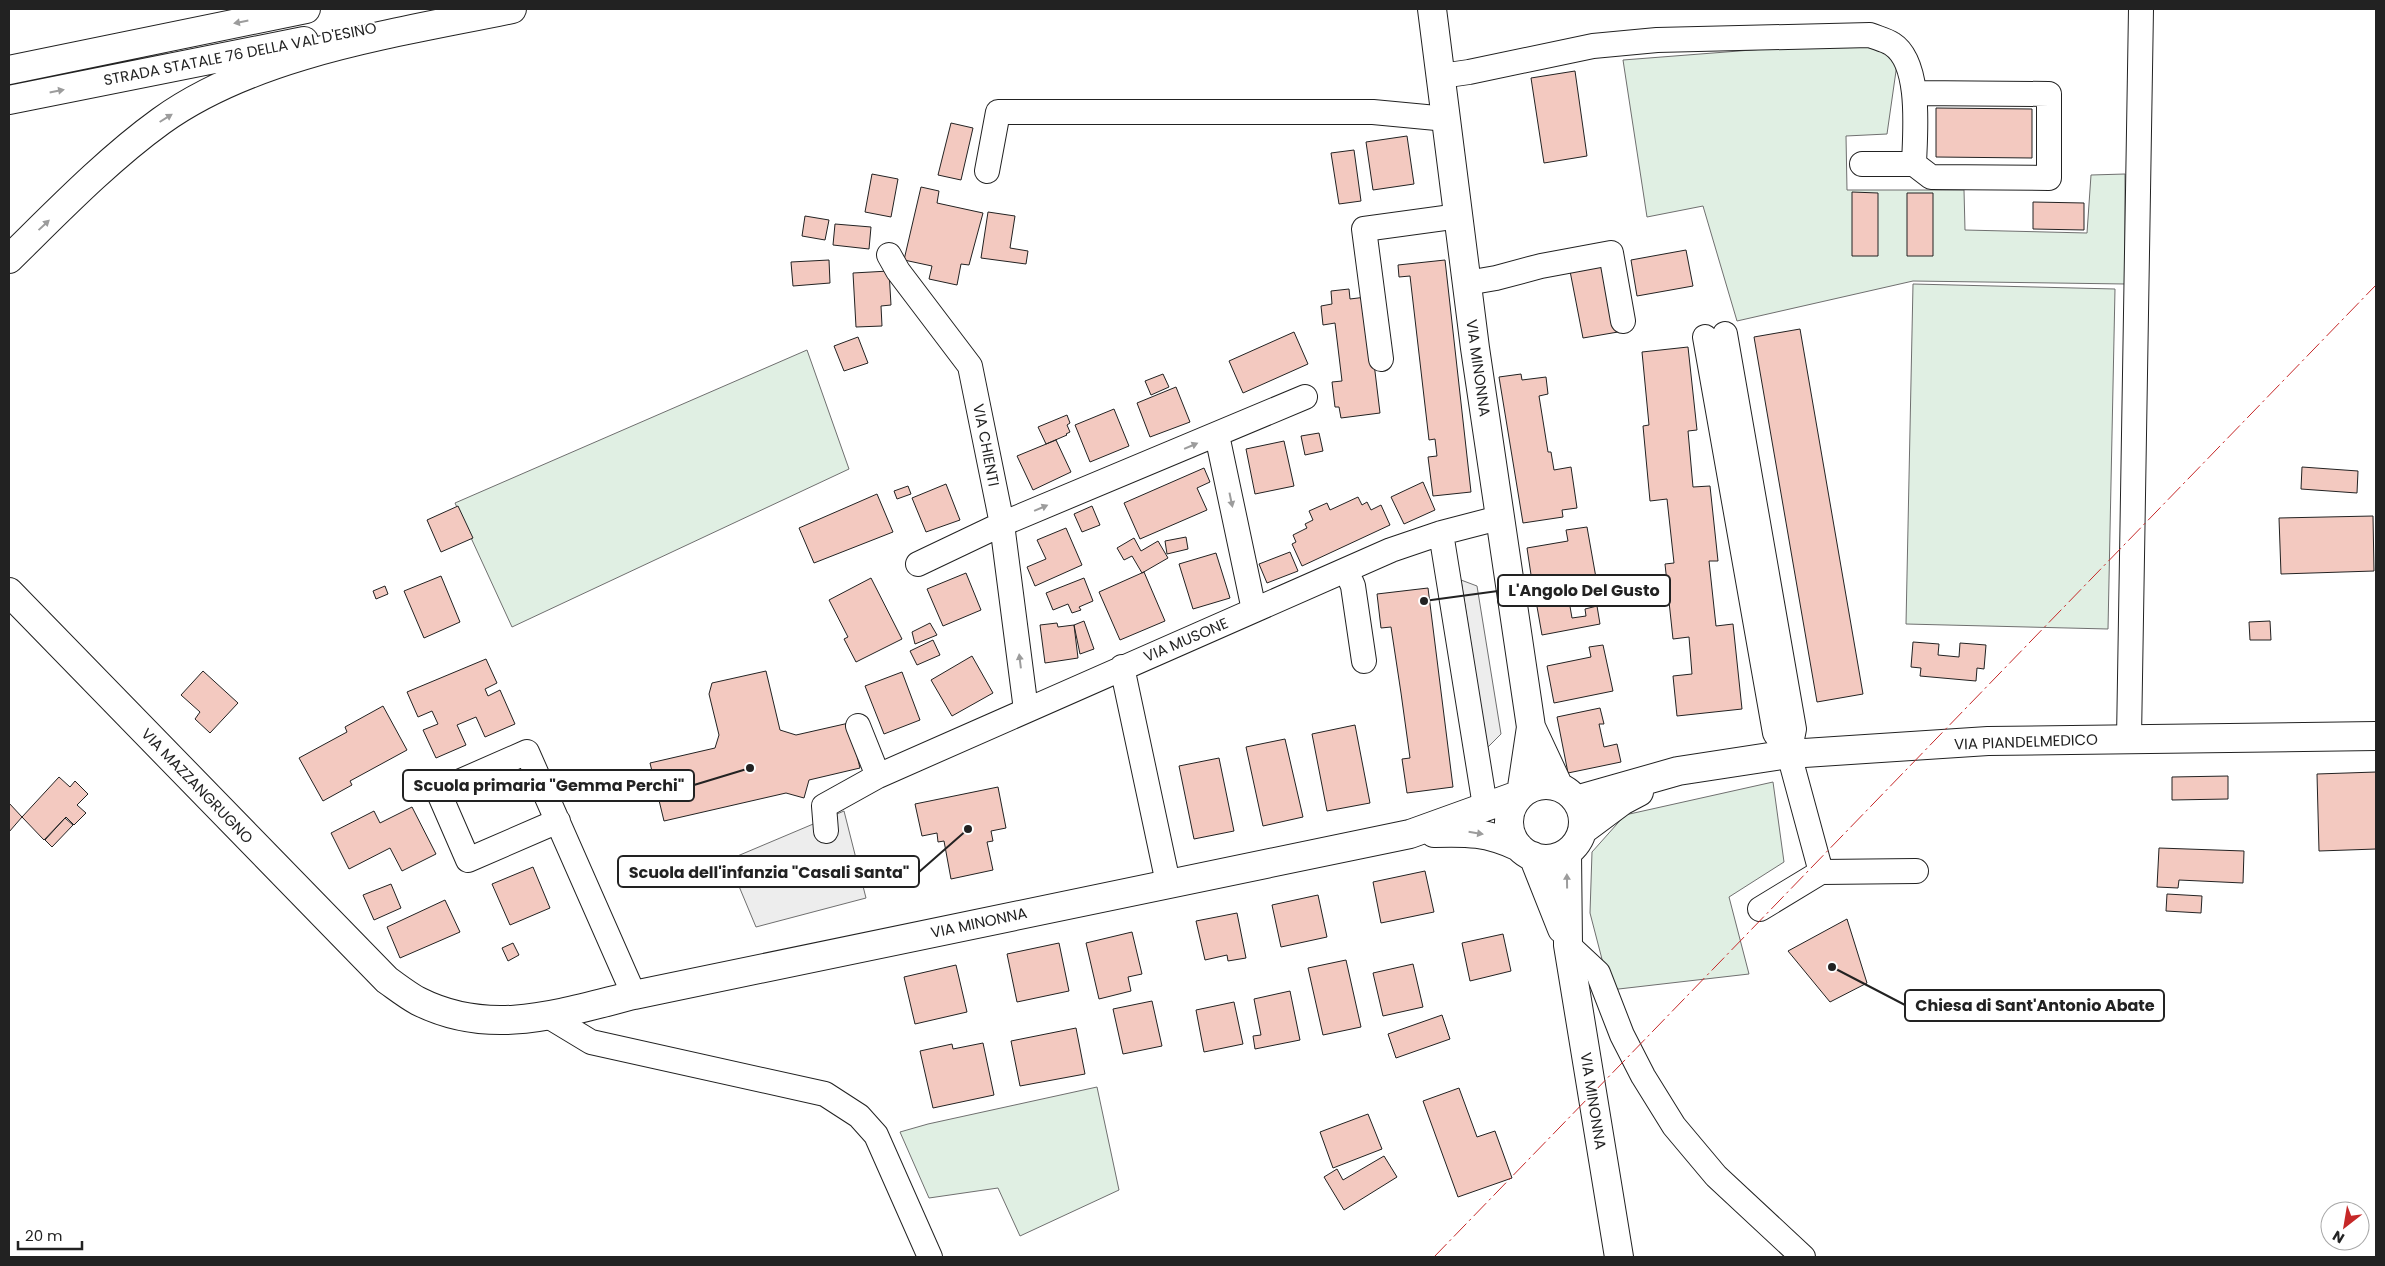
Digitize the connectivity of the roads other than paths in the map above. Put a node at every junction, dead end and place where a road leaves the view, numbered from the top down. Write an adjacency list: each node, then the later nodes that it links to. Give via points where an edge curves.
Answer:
1 (306, 9): 6 (main road, STRADA STATALE 76 DELLA VAL D'ESINO, one-way to 6)
2 (472, 9): 11 (main road, STRADA STATALE 76 DELLA VAL D'ESINO, one-way to 2)
3 (512, 9): 18 (main road, one-way to 3, via 124,150 202,96 288,62 370,37)
4 (1432, 9): 9 (main road, VIA MINONNA)
5 (2141, 9): 38 (street)
6 (85, 53): 7 (main road); 8 (main road, STRADA STATALE 76 DELLA VAL D'ESINO)
7 (9, 55)
8 (9, 70)
9 (1441, 76): 10 (street, via 1593,46 1657,40 1870,35 1893,44 1898,50 1908,63); 12 (main road, VIA MINONNA)
10 (1915, 93): 14 (street); 14 (street, via 2049,94 2049,178 1931,178)
11 (9, 100)
12 (1446, 119): 15 (street, via 1373,112 998,112); 16 (main road, VIA MINONNA)
13 (1862, 164): 14 (street)
14 (1914, 164)
15 (988, 171)
16 (1458, 216): 19 (main road, VIA MINONNA); 22 (street, via 1364,229)
17 (889, 255): 26 (street, VIA CHIENTI, via 970,366)
18 (9, 259)
19 (1467, 283): 20 (street, via 1611,253); 25 (main road, VIA MINONNA)
20 (1623, 321)
21 (1715, 336): 39 (street, via 1794,730)
22 (1381, 359)
23 (1305, 397): 24 (street)
24 (1217, 435): 26 (street, one-way to 24); 31 (street, one-way to 31)
25 (1499, 518): 27 (street, VIA MUSONE); 36 (main road, VIA MINONNA)
26 (1002, 524): 28 (street); 34 (street, VIA CHIENTI, one-way to 26)
27 (1441, 533): 29 (street, VIA MUSONE); 44 (street)
28 (918, 564)
29 (1346, 570): 31 (street, VIA MUSONE); 32 (street, via 1353,586)
30 (9, 592): 56 (main road, VIA MAZZANGRUGNO)
31 (1254, 610): 33 (street, VIA MUSONE)
32 (1364, 662)
33 (1122, 667): 34 (street, VIA MUSONE); 53 (street)
34 (1026, 710): 41 (street, VIA MUSONE)
35 (858, 726): 41 (street)
36 (1531, 727): 42 (main road, VIA MINONNA); 43 (main road, VIA MINONNA)
37 (2376, 736): 38 (main road, VIA PIANDELMEDICO)
38 (2128, 739): 39 (main road, VIA PIANDELMEDICO, via 1988,741)
39 (1790, 754): 40 (main road, VIA PIANDELMEDICO); 52 (street)
40 (1678, 772): 43 (main road, VIA PIANDELMEDICO); 46 (main road, VIA PIANDELMEDICO, via 1622,801)
41 (878, 776): 47 (street, VIA MUSONE, via 824,806)
42 (1522, 794): 43 (main road, VIA MINONNA, via 1539,786); 44 (main road, VIA MINONNA); 49 (main road, VIA MINONNA, via 1511,810 1509,820 1513,839)
43 (1567, 794): 46 (main road, VIA MINONNA, via 1582,814)
44 (1485, 806): 48 (main road, VIA MINONNA)
45 (558, 822): 45 (street, via 527,752 438,790 468,860); 57 (street)
46 (1582, 830): 50 (main road, via 1580,839)
47 (826, 831)
48 (1410, 834): 49 (main road, VIA MINONNA, one-way to 49, via 1472,832 1502,839); 53 (main road, VIA MINONNA)
49 (1526, 852): 50 (main road, VIA MINONNA, via 1550,858); 55 (main road, VIA MINONNA)
50 (1567, 853): 55 (main road, VIA MINONNA, one-way to 50)
51 (1916, 871): 52 (street)
52 (1820, 872): 54 (street)
53 (1168, 883): 57 (main road, VIA MINONNA)
54 (1760, 909)
55 (1568, 945): 60 (main road, VIA MINONNA); 61 (street, via 1598,973 1642,1076 1674,1126 1716,1176)
56 (386, 980): 58 (main road, VIA MINONNA, via 418,1001 458,1016 495,1022)
57 (634, 995): 58 (main road, VIA MINONNA)
58 (548, 1016): 59 (street, via 591,1042 825,1094 859,1116 876,1135)
59 (930, 1257)
60 (1619, 1257)
61 (1803, 1257)

